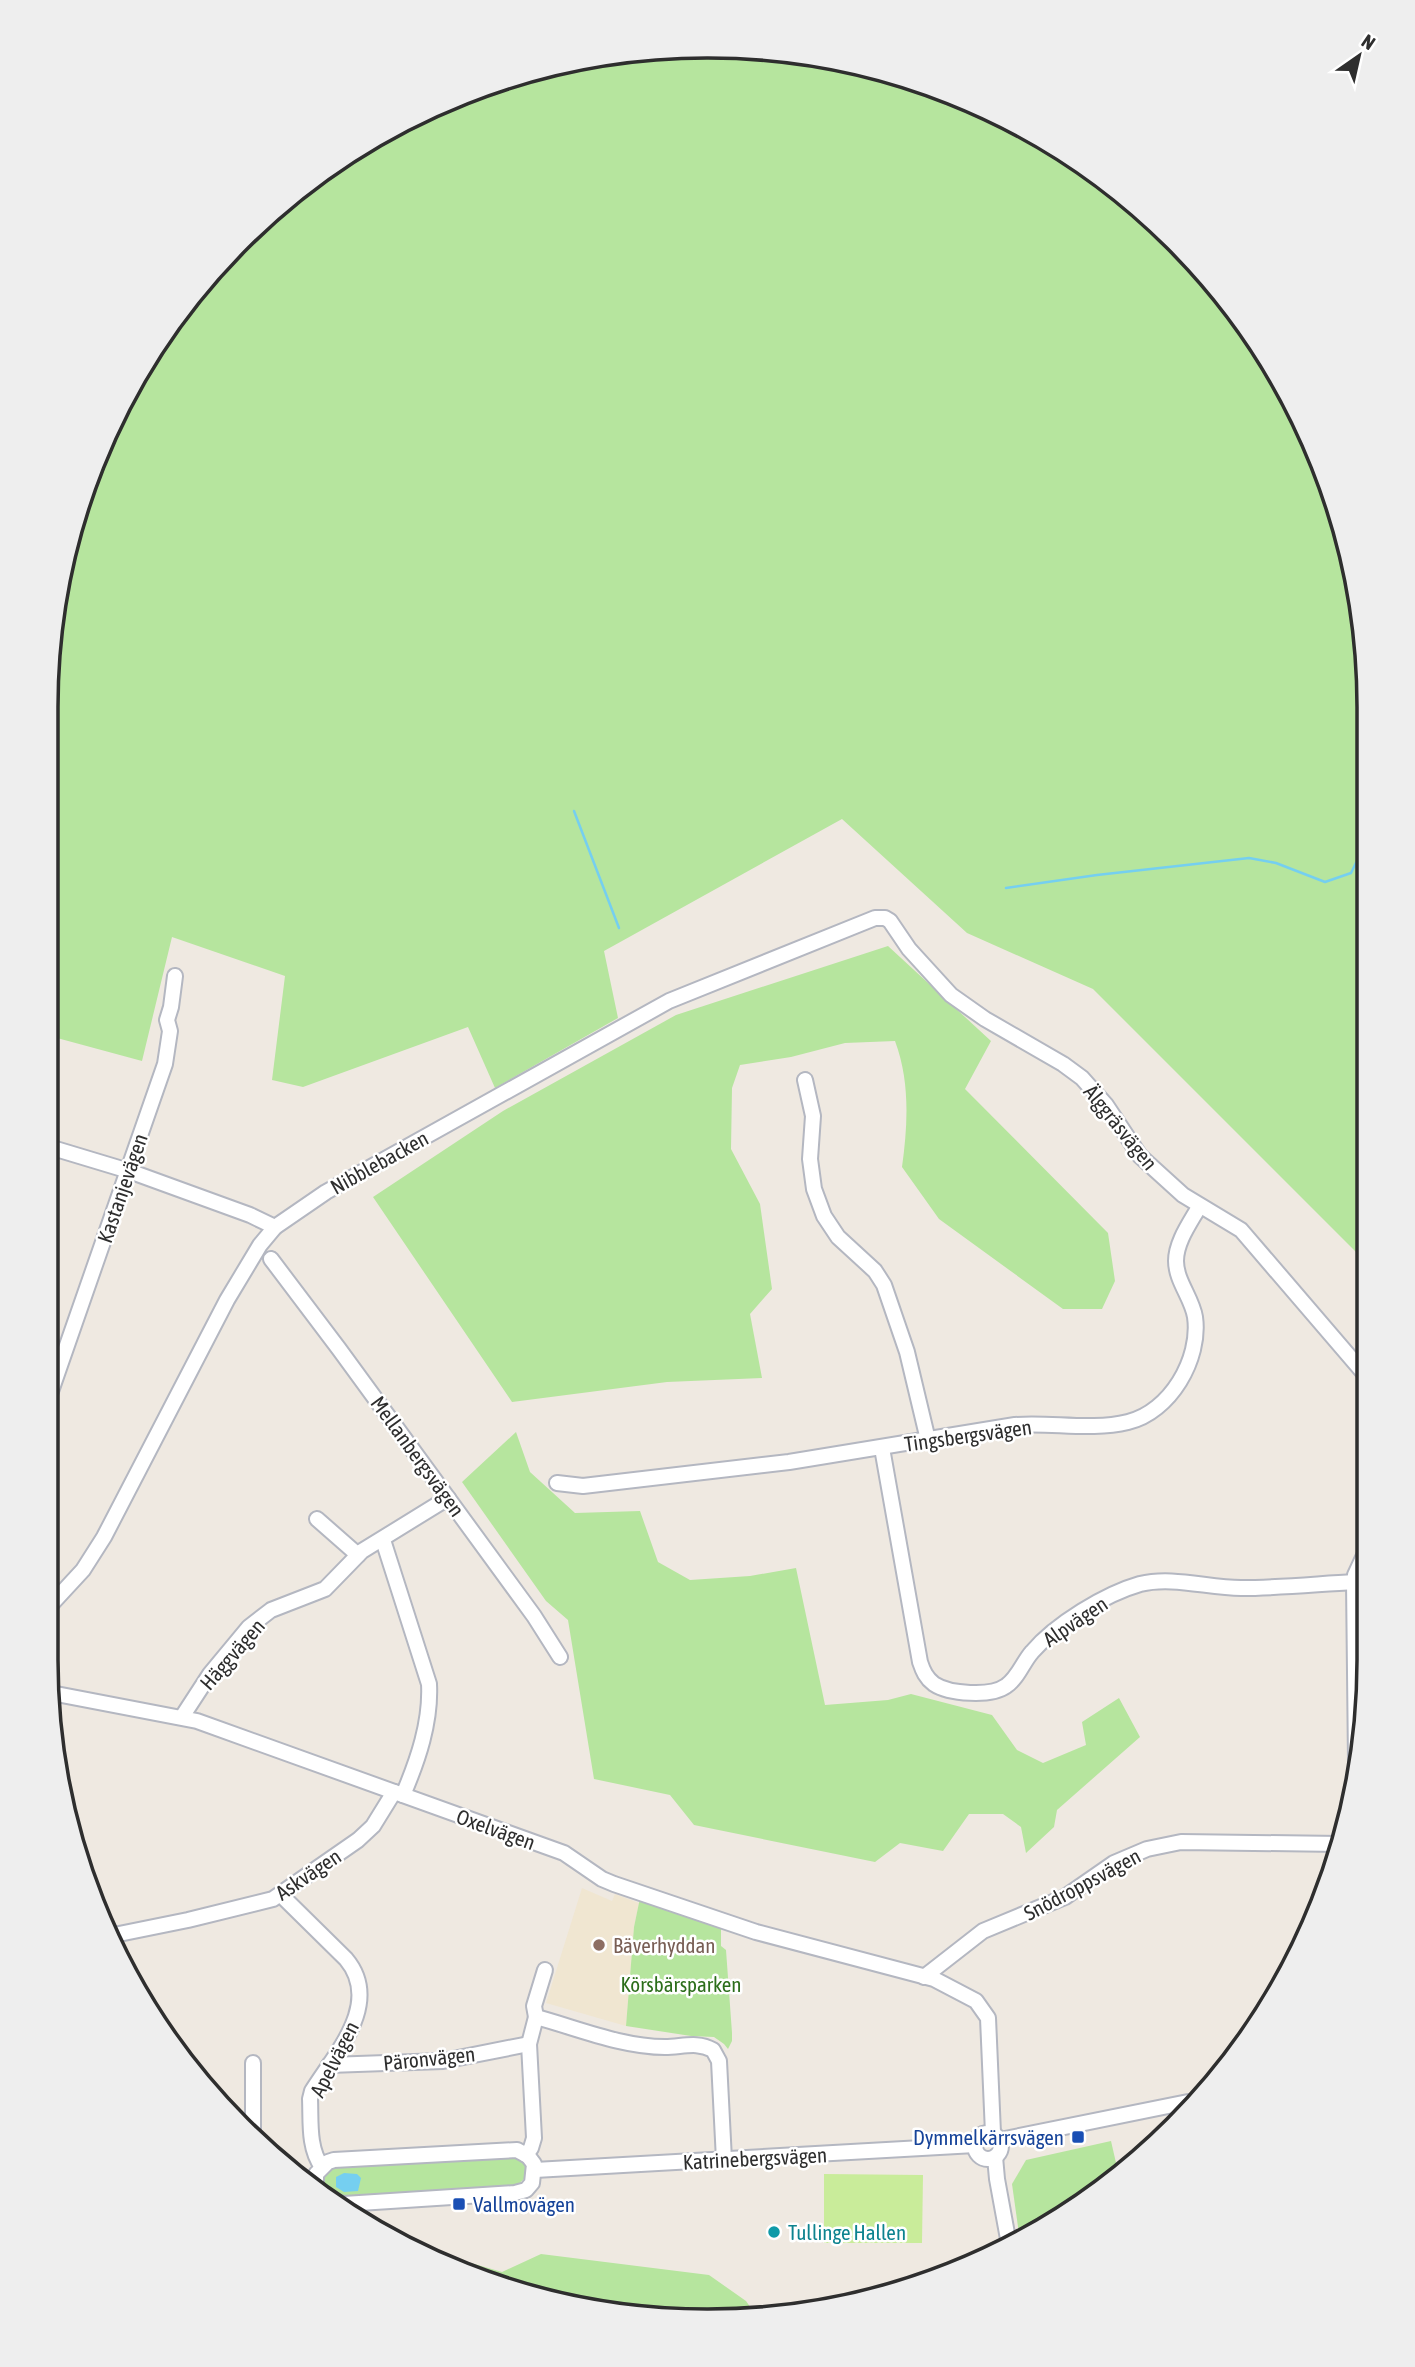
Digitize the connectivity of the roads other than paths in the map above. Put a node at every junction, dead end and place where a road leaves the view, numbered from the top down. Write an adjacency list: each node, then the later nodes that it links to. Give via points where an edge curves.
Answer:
1 (890, 921): 6 (street, Älggräsvägen, via 951,995 1082,1078 1140,1156); 7 (street, Nibblebacken, via 876,918 668,1002 326,1192)
2 (175, 976): 5 (street, Kastanjevägen, via 165,1064)
3 (805, 1080): 11 (street, via 813,1116 810,1159 814,1189 838,1237 884,1285 907,1352)
4 (58, 1150): 5 (street)
5 (129, 1171): 7 (street); 10 (street, Kastanjevägen)
6 (1199, 1207): 9 (street, Älggräsvägen, via 1241,1230); 11 (street, Tingsbergsvägen, via 1176,1259 1195,1316 1194,1345 1182,1378 1158,1406 1139,1419 1116,1424 1032,1424)
7 (275, 1227): 20 (street, Nibblebacken, via 227,1300 104,1537)
8 (271, 1259): 14 (street, Mellanbergsvägen)
9 (1357, 1365)
10 (58, 1369)
11 (928, 1440): 12 (street, Tingsbergsvägen)
12 (882, 1448): 13 (street, Tingsbergsvägen, via 583,1486); 19 (street, Alpvägen, via 920,1661 928,1679 942,1688 990,1692 1005,1687 1054,1632 1113,1595 1142,1584 1172,1581 1243,1588)
13 (557, 1483)
14 (448, 1498): 16 (street, Häggvägen); 21 (street, Mellanbergsvägen)
15 (317, 1519): 17 (street)
16 (383, 1539): 17 (street, Häggvägen); 25 (street, Askvägen, via 429,1684 424,1735)
17 (358, 1556): 24 (street, Häggvägen, via 325,1589 271,1610 249,1627)
18 (1357, 1571): 19 (street)
19 (1354, 1582): 23 (street)
20 (58, 1597)
21 (560, 1657)
22 (59, 1694): 24 (street, Oxelvägen)
23 (1355, 1708)
24 (182, 1717): 25 (street, Oxelvägen)
25 (399, 1793): 27 (street, Askvägen, via 358,1840); 30 (street, Oxelvägen, via 564,1853 602,1879 638,1892 756,1932)
26 (1330, 1844): 30 (street, Snödroppsvägen, via 1181,1842 1147,1849 1114,1863 1065,1897 983,1931)
27 (281, 1895): 28 (street, Askvägen, via 260,1904); 34 (street, Apelvägen, via 346,1959 359,1985 356,2017)
28 (119, 1934)
29 (545, 1970): 31 (street, via 534,2007)
30 (929, 1978): 37 (street, via 976,2001 988,2018)
31 (537, 2017): 32 (street); 41 (street, via 642,2045 693,2044 713,2050 719,2061)
32 (529, 2044): 34 (street, Päronvägen, via 443,2061); 39 (street, via 534,2138)
33 (253, 2063): 36 (street)
34 (329, 2065): 42 (street, Apelvägen, via 310,2099 313,2148)
35 (1182, 2103): 37 (street)
36 (253, 2124)
37 (997, 2137): 38 (street, via 983,2133); 40 (street, via 1001,2149)
38 (975, 2145): 40 (street, via 982,2157); 41 (street, Katrinebergsvägen)
39 (526, 2155): 42 (street, via 517,2150 478,2151 334,2160); 43 (street)
40 (995, 2157): 46 (street)
41 (724, 2160): 43 (street, Katrinebergsvägen)
42 (322, 2167): 44 (street)
43 (535, 2170): 45 (street, via 533,2183 515,2193)
44 (315, 2177)
45 (353, 2203)
46 (1007, 2235)

